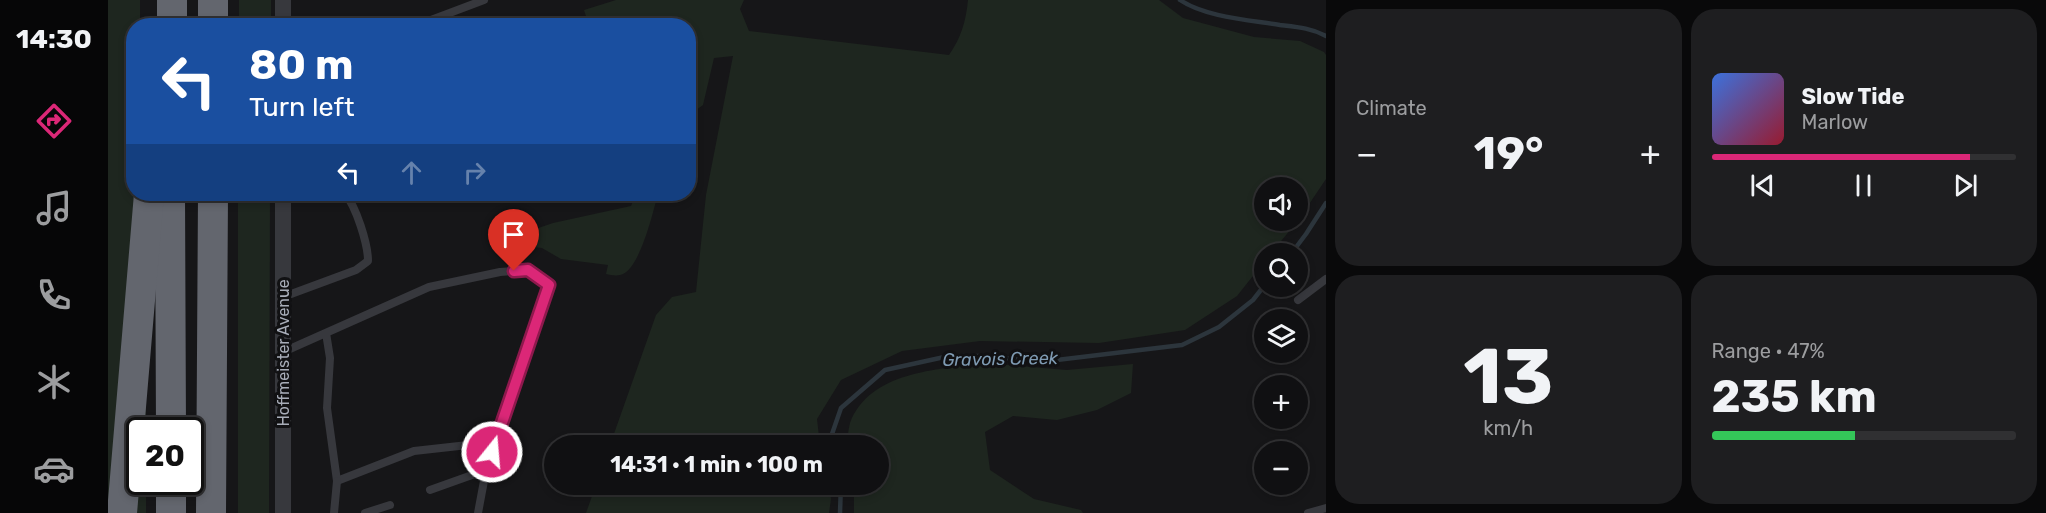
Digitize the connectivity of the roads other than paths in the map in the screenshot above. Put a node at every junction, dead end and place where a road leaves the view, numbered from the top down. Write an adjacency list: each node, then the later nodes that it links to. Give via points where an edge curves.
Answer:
1 (172, 0): 5 (highway)
2 (213, 0): 6 (highway)
3 (283, 0): 7 (street)
4 (484, 0): 8 (lane)
5 (172, 18)
6 (213, 18)
7 (283, 18)
8 (438, 18)
9 (148, 201): 27 (highway)
10 (170, 201): 19 (highway)
11 (213, 201): 29 (highway)
12 (283, 201): 15 (street, Hoffmeister Avenue)
13 (351, 201): 15 (lane, via 368,261 356,270)
14 (1326, 279): 16 (lane)
15 (283, 297): 18 (street, Hoffmeister Avenue)
16 (1299, 300)
17 (326, 333): 18 (lane); 20 (lane, via 429,287 528,270 549,285); 22 (lane, via 330,358 327,408)
18 (283, 352): 30 (street, Hoffmeister Avenue)
19 (171, 417)
20 (497, 434): 21 (lane); 22 (lane, via 468,446 414,451)
21 (486, 470): 23 (lane); 33 (lane)
22 (337, 481): 31 (lane)
23 (430, 490)
24 (171, 495): 28 (highway)
25 (390, 505): 32 (lane)
26 (1326, 508): 34 (lane)
27 (122, 513)
28 (171, 513)
29 (211, 513)
30 (283, 513)
31 (334, 513)
32 (365, 513)
33 (478, 513)
34 (1308, 513)

